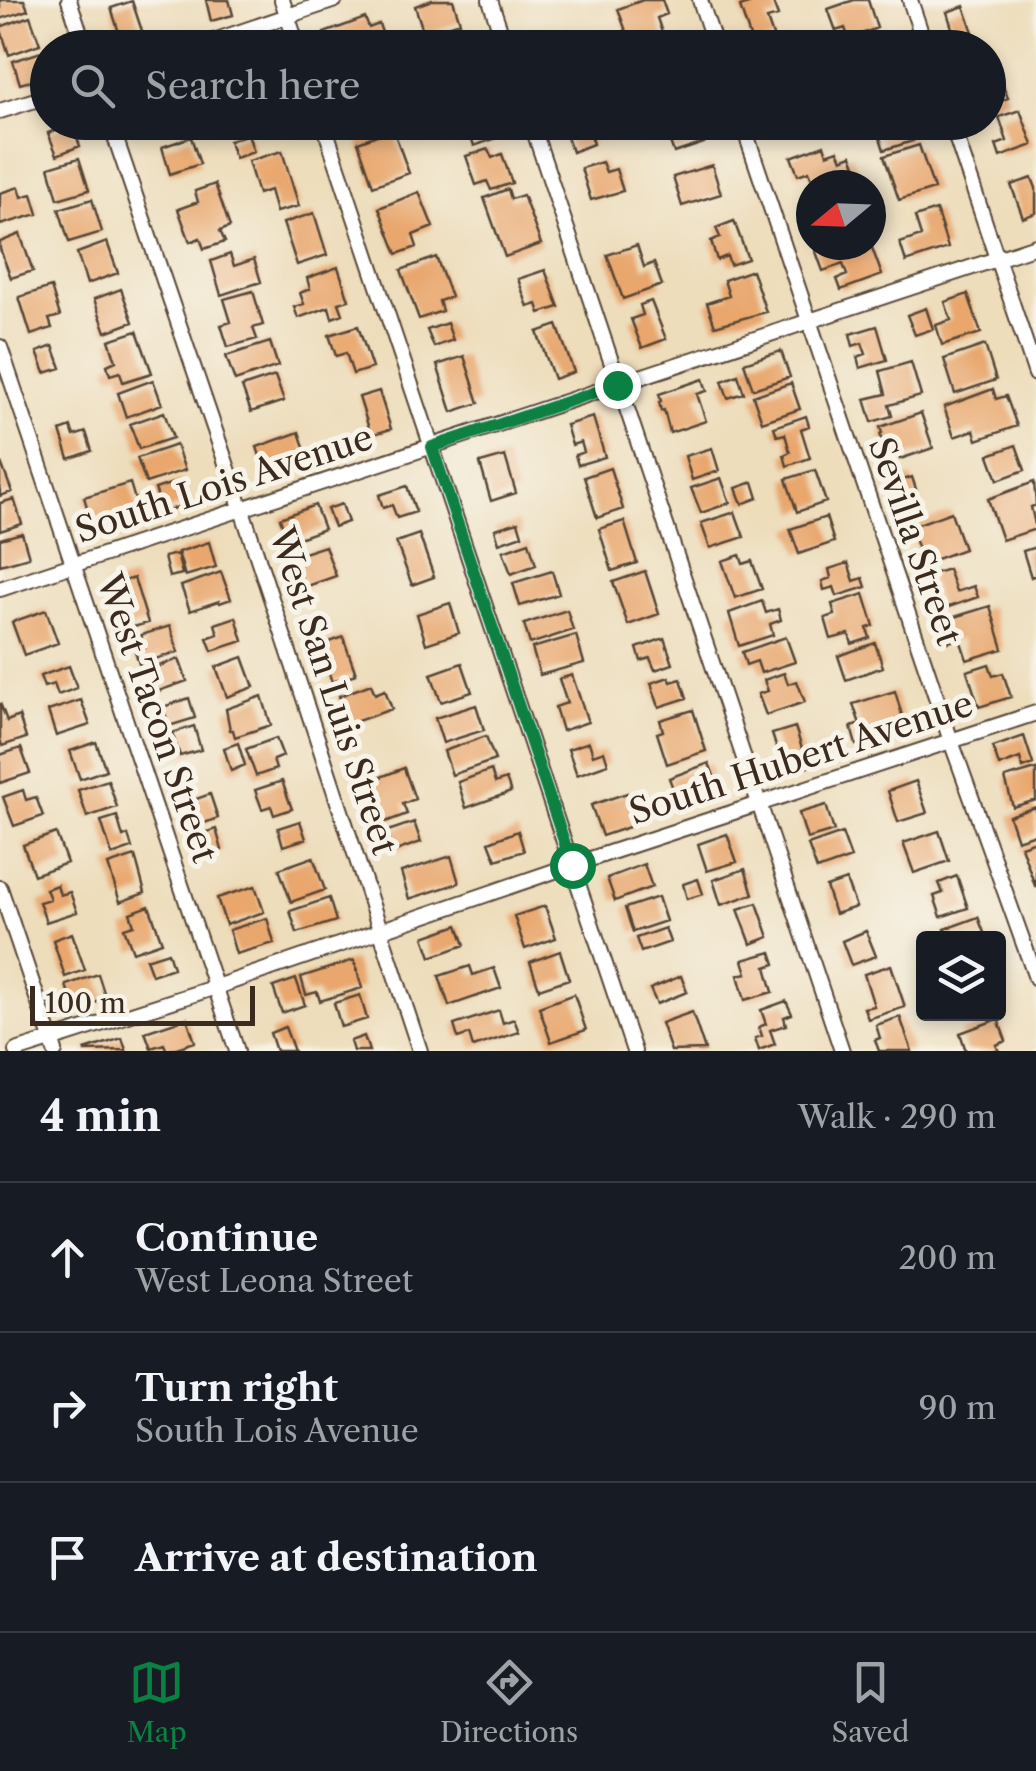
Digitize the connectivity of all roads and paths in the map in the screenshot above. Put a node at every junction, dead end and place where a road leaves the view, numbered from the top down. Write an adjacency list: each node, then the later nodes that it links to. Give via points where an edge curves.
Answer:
1 (69, 0): 8 (street)
2 (282, 0): 7 (street)
3 (336, 0): 7 (street)
4 (490, 0): 11 (street)
5 (700, 0): 12 (street)
6 (910, 0): 13 (street)
7 (288, 16): 9 (street); 10 (street)
8 (79, 30)
9 (246, 30)
10 (292, 30)
11 (500, 30)
12 (710, 30)
13 (920, 30)
14 (30, 102): 15 (street)
15 (0, 112)
16 (116, 140): 28 (street, West San Luis Street)
17 (329, 140): 27 (street)
18 (537, 140): 26 (street)
19 (748, 140): 23 (street, Sevilla Street)
20 (957, 140): 22 (street)
21 (1036, 246): 22 (street, South Lois Avenue)
22 (997, 259): 23 (street, South Lois Avenue); 25 (street)
23 (809, 321): 26 (street, South Lois Avenue); 32 (street, Sevilla Street)
24 (0, 348): 29 (street, West Tacon Street)
25 (1036, 374)
26 (617, 385): 27 (street, South Lois Avenue); 33 (street)
27 (432, 447): 28 (street, South Lois Avenue); 34 (street)
28 (242, 510): 29 (street, South Lois Avenue); 36 (street, West San Luis Street)
29 (74, 565): 30 (street, South Lois Avenue); 38 (street, West Tacon Street)
30 (0, 589)
31 (1036, 713): 32 (street, South Hubert Avenue)
32 (952, 741): 33 (street, South Hubert Avenue); 37 (street, Sevilla Street)
33 (758, 804): 34 (street, South Hubert Avenue); 44 (street)
34 (572, 865): 36 (street, South Hubert Avenue); 43 (street)
35 (0, 888): 39 (street)
36 (380, 931): 38 (street, South Hubert Avenue); 42 (street, West San Luis Street)
37 (1036, 978)
38 (216, 986): 39 (street, South Hubert Avenue); 41 (street, West Tacon Street)
39 (53, 1045): 40 (street, South Hubert Avenue)
40 (16, 1051)
41 (237, 1051)
42 (420, 1051)
43 (634, 1051)
44 (842, 1051)

